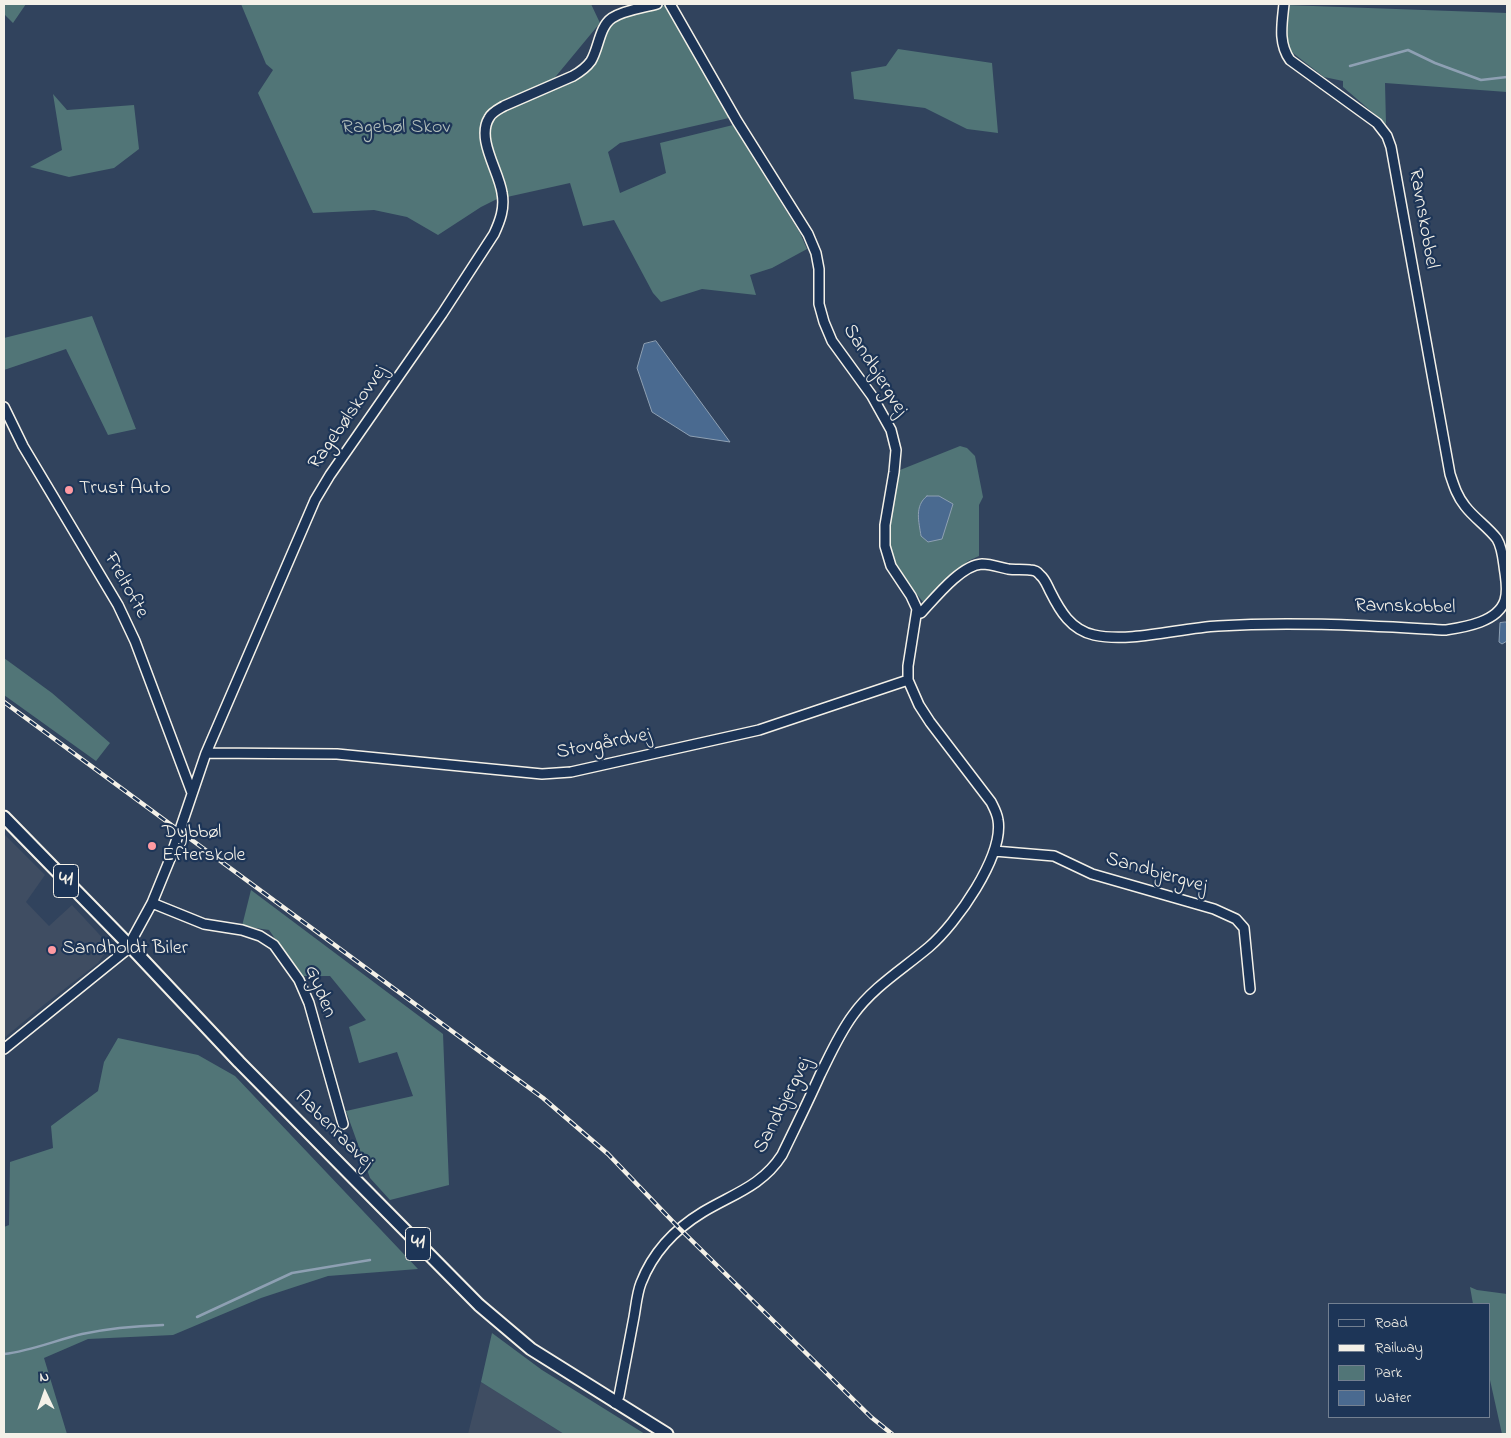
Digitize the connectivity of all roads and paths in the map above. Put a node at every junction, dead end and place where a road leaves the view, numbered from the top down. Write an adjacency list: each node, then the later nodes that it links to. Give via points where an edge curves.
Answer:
1 (657, 4): 8 (street, Ragebølskovvej, via 611,19 584,70 504,106 488,119 485,132 488,149 502,192 502,213 494,234 315,500)
2 (670, 4): 6 (street, Sandbjergvej, via 737,121 808,234 819,269 824,322 832,340 872,396 891,430 896,450 885,546 891,566 911,596)
3 (1284, 4): 5 (street, Ravnskobbel, via 1281,39 1290,60 1377,123 1387,136 1450,474 1465,506 1496,538 1502,549)
4 (4, 407): 9 (street, Freltofte, via 23,446 118,605 135,641)
5 (1506, 600): 6 (street, Ravnskobbel, via 1500,609 1478,622 1446,630 1281,623 1107,637 1092,635 1069,622 1040,574 1032,570 984,564 973,565 960,574)
6 (917, 614): 7 (street, Sandbjergvej)
7 (908, 680): 8 (street, Stovgårdvej, via 759,730 571,772 542,774 337,754); 11 (street, Sandbjergvej, via 930,722 996,811)
8 (206, 754): 9 (street, Ragebølskovvej)
9 (192, 793): 12 (street, Ragebølskovvej)
10 (4, 817): 13 (main road, Aabenraavej / 41)
11 (994, 851): 14 (street, Sandbjergvej, via 1054,856 1092,874 1214,909 1236,919 1244,928); 17 (street, Sandbjergvej, via 975,890 948,928 869,995 841,1032 776,1165 742,1192 679,1228 653,1259 640,1284 619,1396)
12 (152, 903): 13 (street, Ragebølskovvej); 16 (street, Gyden, via 204,924 260,936 274,945 300,980 309,1003)
13 (126, 949): 15 (street); 17 (main road, Aabenraavej / 41, via 479,1305 531,1349)
14 (1250, 989)
15 (4, 1049)
16 (343, 1124)
17 (615, 1402): 18 (main road, Aabenraavej / 41)
18 (667, 1434)

